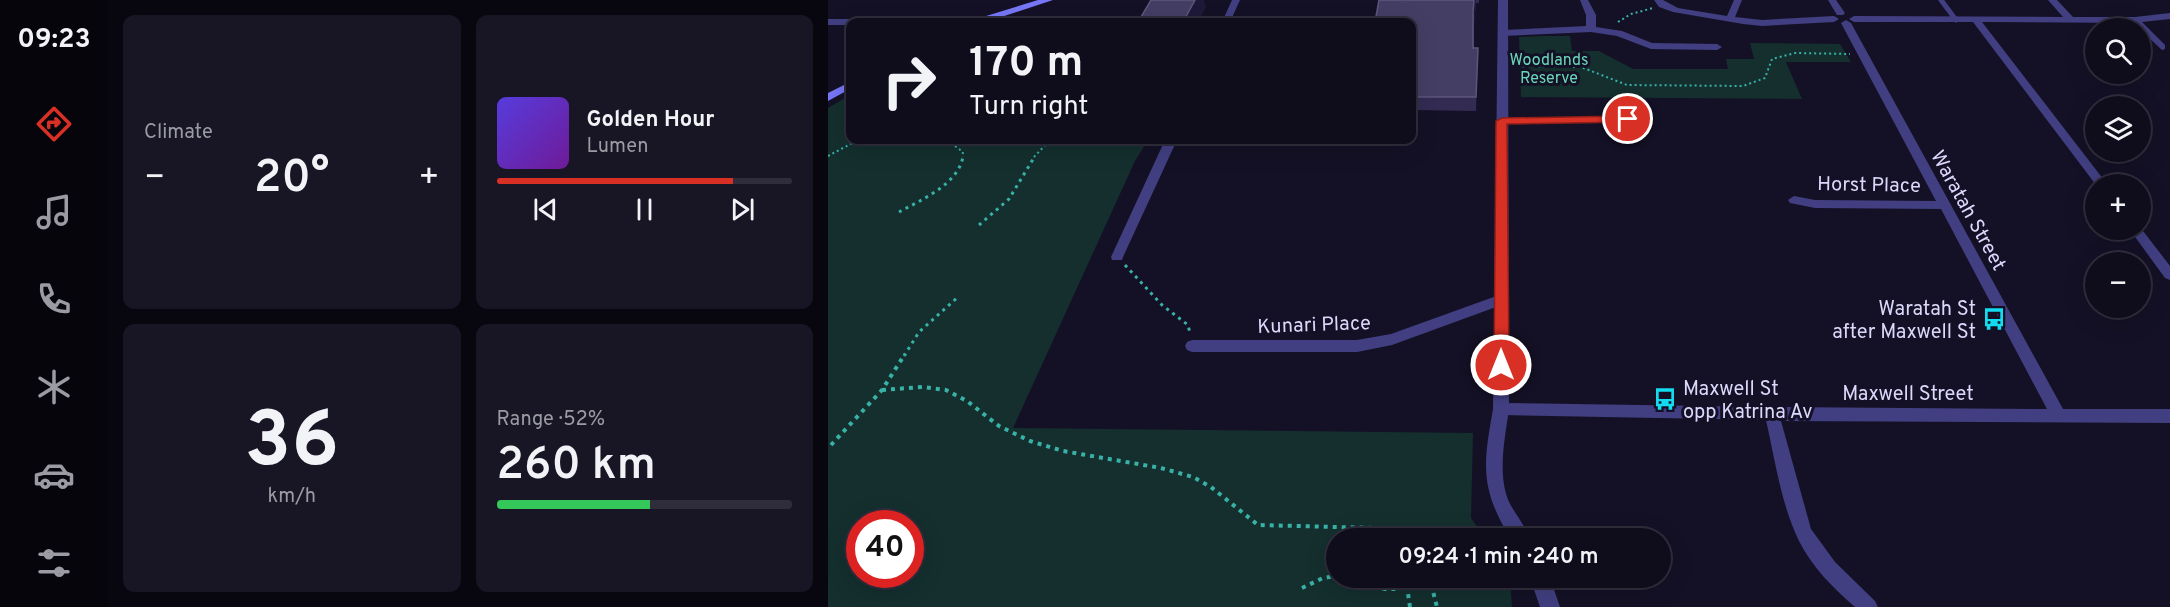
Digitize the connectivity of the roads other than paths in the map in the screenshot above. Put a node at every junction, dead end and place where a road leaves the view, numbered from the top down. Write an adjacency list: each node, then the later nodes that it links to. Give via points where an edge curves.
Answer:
1 (1048, 0): 12 (main road)
2 (1236, 0): 13 (street)
3 (1503, 0): 24 (street)
4 (1584, 0): 23 (street, via 1591,15)
5 (1738, 0): 14 (street)
6 (1832, 0): 10 (street)
7 (1941, 0): 16 (lane)
8 (2052, 0): 18 (street)
9 (1660, 3): 14 (street, via 1676,10)
10 (1837, 16): 14 (street, via 1762,23); 20 (street)
11 (2170, 16): 15 (street)
12 (990, 18)
13 (1228, 18)
14 (1730, 18)
15 (2151, 18)
16 (1956, 20): 17 (street); 20 (street)
17 (1976, 20): 18 (street); 33 (street)
18 (2071, 20): 19 (street)
19 (2085, 20)
20 (1850, 21): 35 (street, Waratah Street)
21 (828, 22): 22 (street)
22 (846, 22)
23 (1591, 29): 24 (street); 26 (street, via 1619,33 1651,46)
24 (1503, 33): 31 (street)
25 (2151, 36): 27 (street)
26 (1717, 47)
27 (2162, 47)
28 (846, 87): 29 (main road)
29 (828, 98)
30 (1628, 119): 31 (lane)
31 (1502, 121): 39 (street)
32 (1169, 144): 37 (street)
33 (2093, 174)
34 (1794, 200): 35 (street, Horst Place, via 1815,204)
35 (1943, 205): 43 (street, Waratah Street)
36 (2144, 240): 38 (street)
37 (1117, 257)
38 (2170, 275)
39 (1502, 299): 40 (street, Kunari Place, via 1392,339 1357,346); 41 (street)
40 (1192, 346)
41 (1501, 409): 42 (street, Maxwell Street); 45 (street, via 1494,452 1496,489)
42 (1772, 414): 43 (street, Maxwell Street); 48 (street, via 1806,539 1817,557)
43 (2059, 416): 44 (street, Maxwell Street)
44 (2170, 416)
45 (1515, 528)
46 (1543, 588): 47 (street)
47 (1550, 607)
48 (1869, 607)

